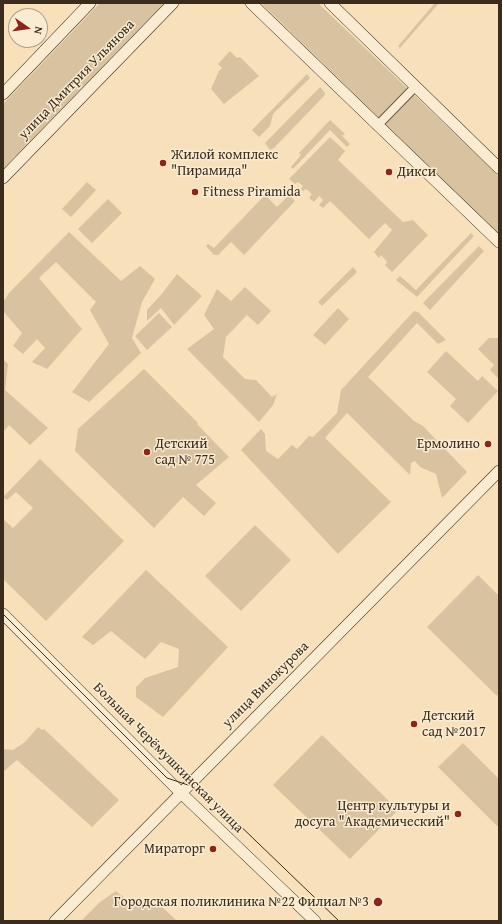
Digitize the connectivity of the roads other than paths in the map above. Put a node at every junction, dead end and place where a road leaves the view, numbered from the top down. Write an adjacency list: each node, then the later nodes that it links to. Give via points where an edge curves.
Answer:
1 (90, 3): 6 (street)
2 (172, 3): 9 (street, улица Дмитрия Ульянова)
3 (251, 3): 7 (street)
4 (330, 3): 5 (street)
5 (415, 87): 7 (street); 8 (street)
6 (3, 94)
7 (377, 126): 10 (street)
8 (499, 168)
9 (3, 178)
10 (499, 242)
11 (499, 471): 13 (street, улица Винокурова)
12 (3, 614): 13 (street, Большая Черёмушкинская улица)
13 (181, 793): 14 (street, улица Винокурова); 15 (street, Большая Черёмушкинская улица)
14 (55, 921)
15 (315, 921)

